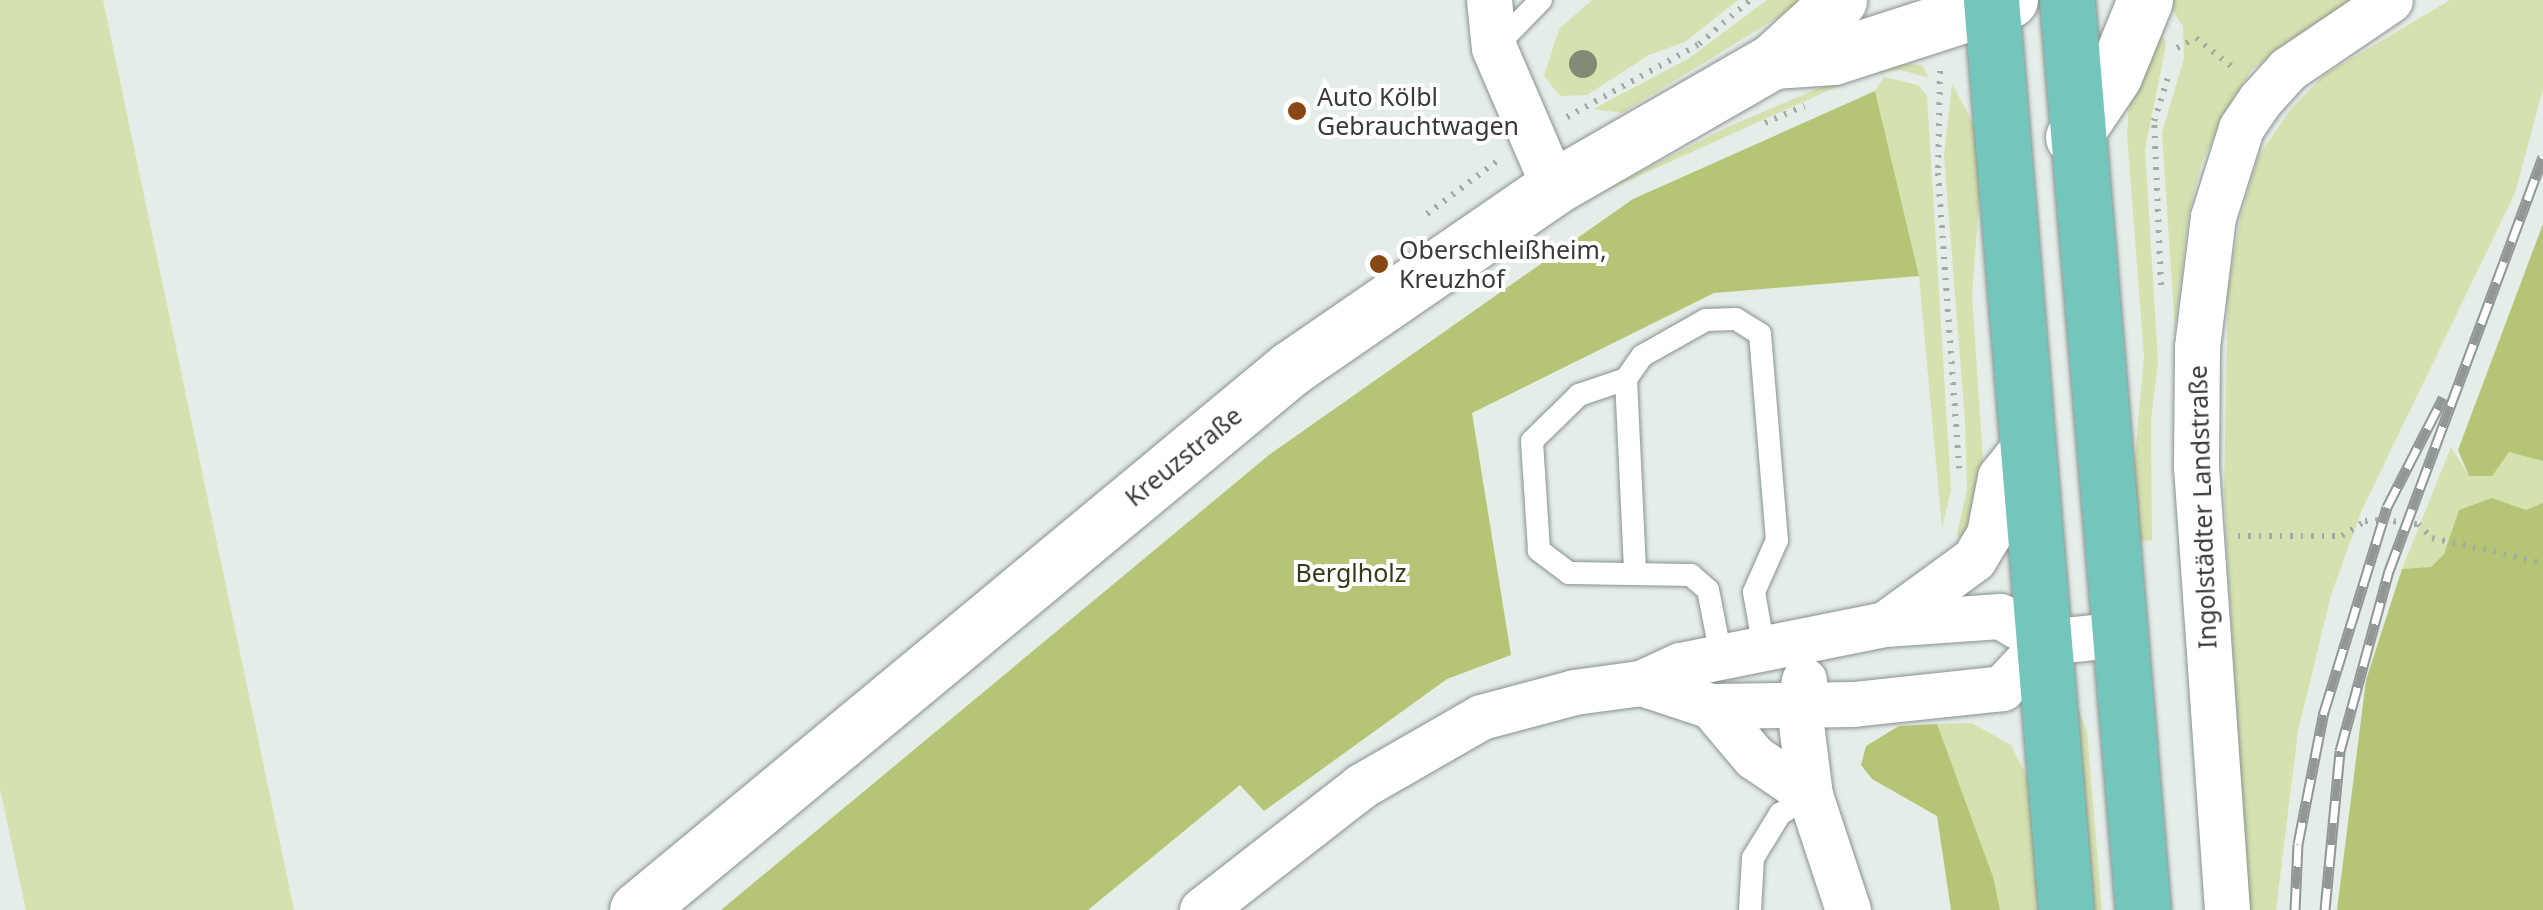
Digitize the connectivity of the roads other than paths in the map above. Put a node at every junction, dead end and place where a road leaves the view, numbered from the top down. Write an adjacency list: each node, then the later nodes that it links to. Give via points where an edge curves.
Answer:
1 (1489, 0): 8 (street)
2 (1541, 0): 8 (lane)
3 (1839, 0): 9 (main road, Kreuzstraße)
4 (2066, 0): 10 (main road)
5 (2145, 0): 10 (main road, via 2114,76)
6 (2390, 0): 30 (street, Ingolstädter Landstraße, via 2288,69 2260,100 2241,128 2213,217 2197,347 2198,533)
7 (1997, 2): 9 (main road, Kreuzstraße, via 1940,27 1833,57); 13 (main road)
8 (1494, 48): 11 (street)
9 (1773, 62): 11 (main road, Kreuzstraße)
10 (2073, 137): 16 (main road)
11 (1554, 188): 24 (main road, Kreuzstraße, via 1291,368)
12 (1626, 378): 14 (lane); 14 (lane, via 1579,396 1532,441 1539,550 1569,574); 19 (lane, via 1642,356 1706,320 1736,319 1760,334 1777,540 1754,592)
13 (2030, 441): 15 (street, via 2000,477 1988,534 1974,559); 18 (main road)
14 (1634, 573): 19 (lane, via 1691,575 1708,590)
15 (1885, 624): 17 (street); 18 (street, via 2000,616)
16 (2122, 634): 18 (street); 29 (main road)
17 (1831, 636): 19 (street); 22 (street, via 1805,672)
18 (2045, 642): 22 (street, via 2002,688); 28 (main road)
19 (1743, 653): 20 (street); 21 (street)
20 (1642, 683): 21 (street); 25 (street, via 1574,692 1481,718 1361,786)
21 (1712, 706): 22 (street); 23 (street, via 1754,756)
22 (1799, 708): 23 (street)
23 (1810, 796): 26 (lane, via 1780,814 1753,858); 27 (street)
24 (636, 910)
25 (1202, 910)
26 (1750, 910)
27 (1848, 910)
28 (2066, 910)
29 (2143, 910)
30 (2226, 910)

